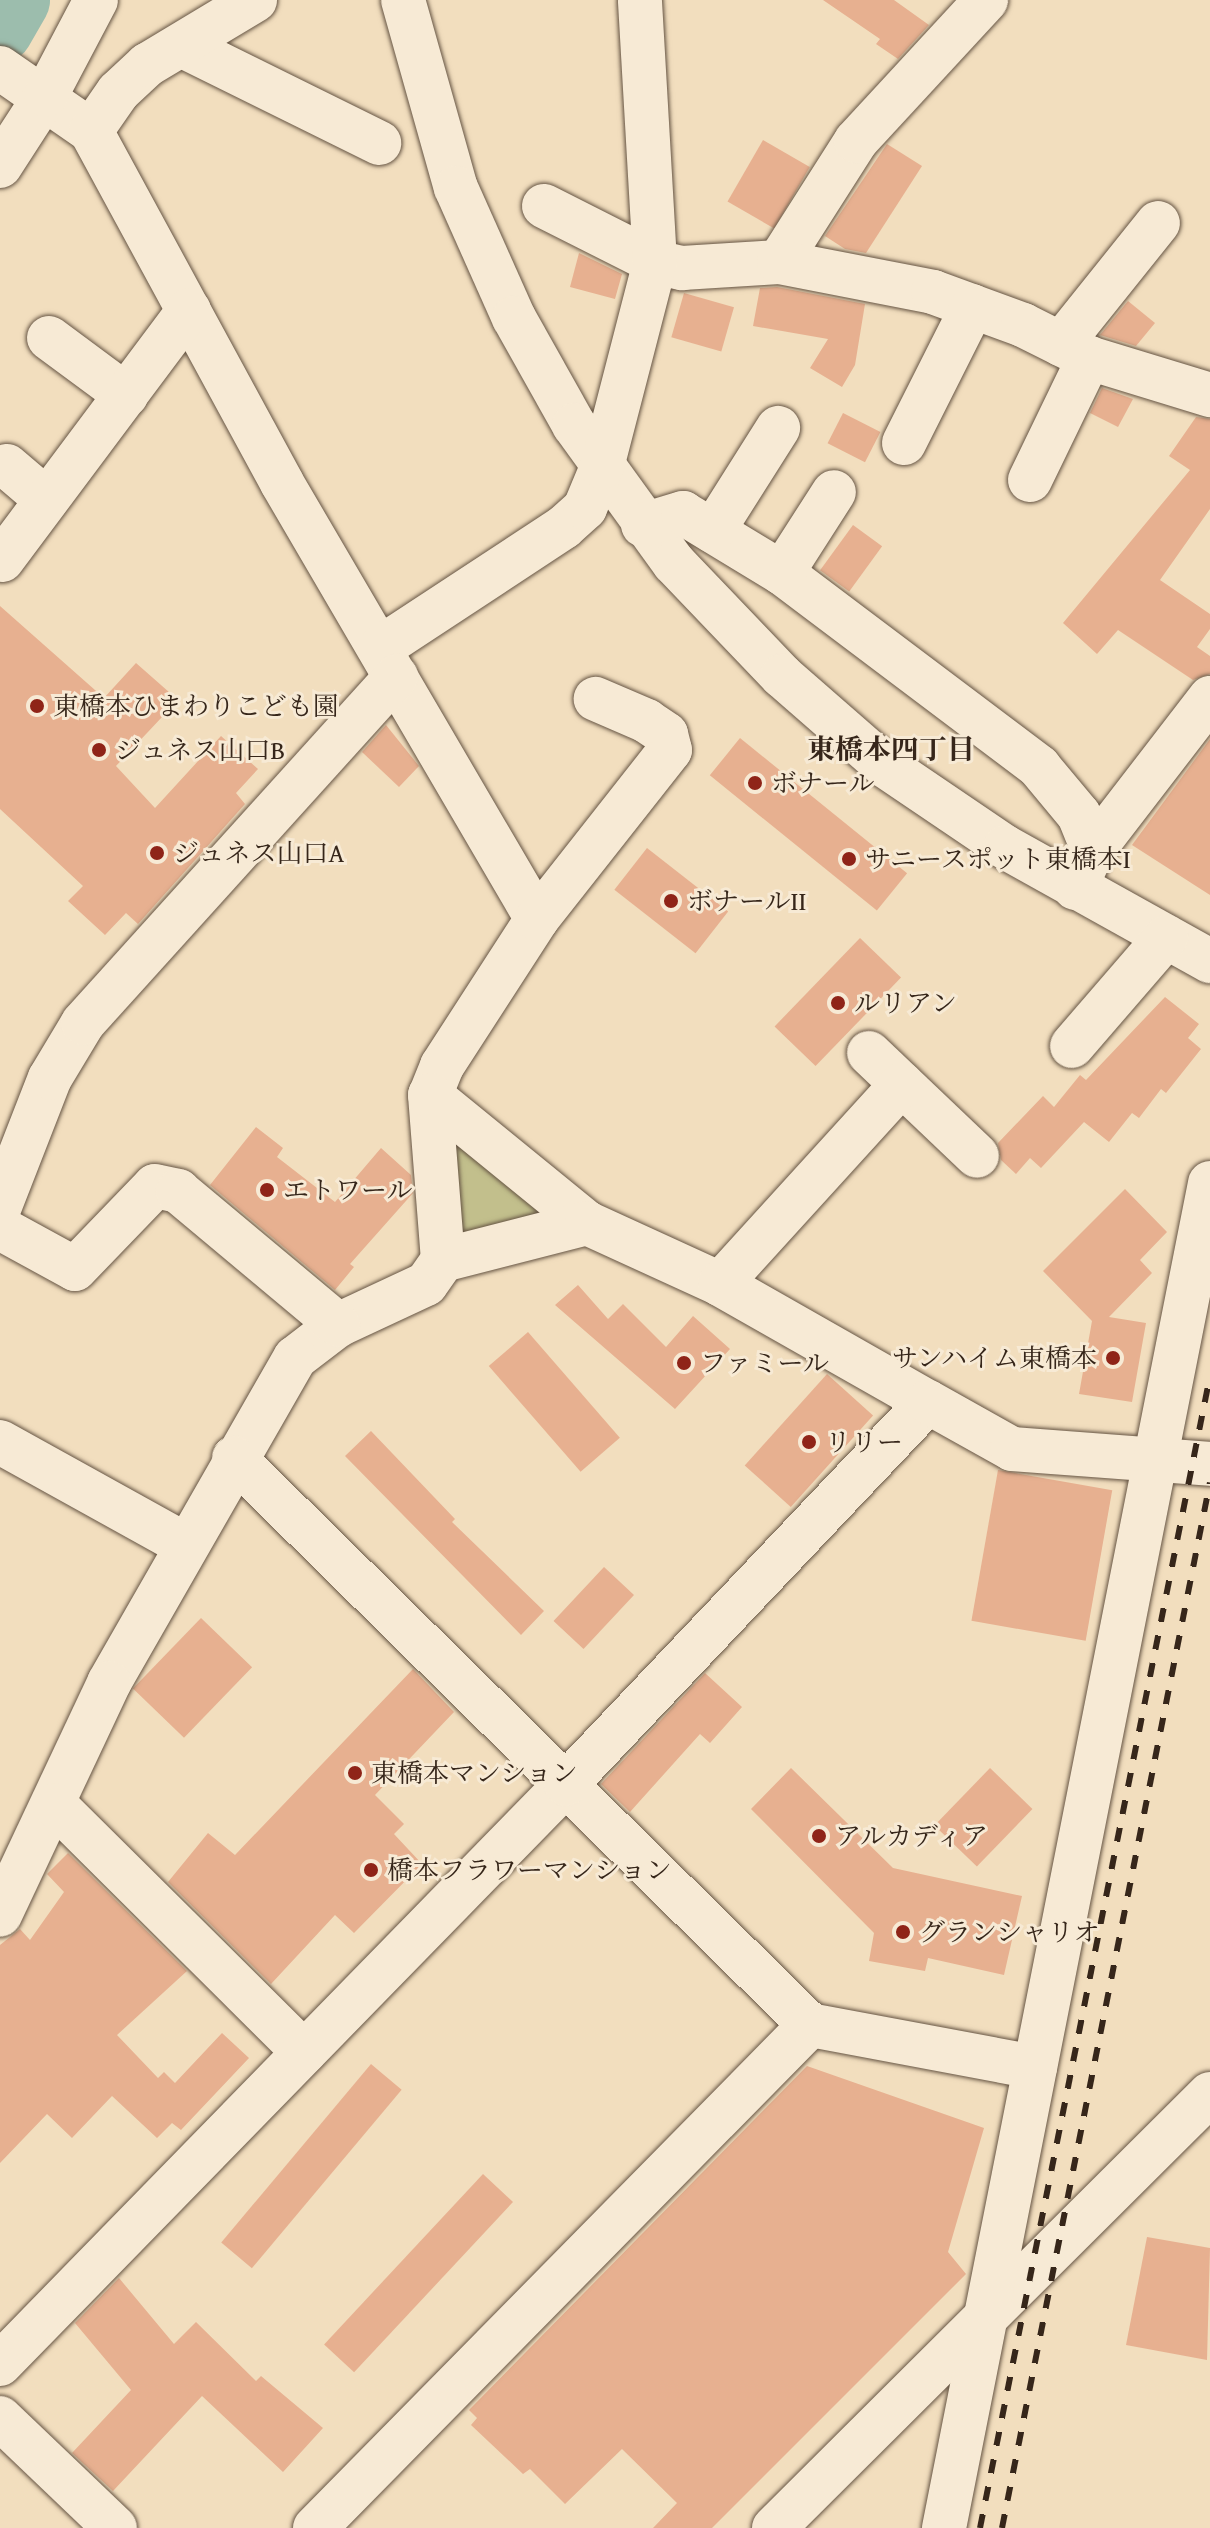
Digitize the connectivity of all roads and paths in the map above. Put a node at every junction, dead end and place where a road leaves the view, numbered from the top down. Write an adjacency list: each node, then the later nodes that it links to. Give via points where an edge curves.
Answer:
1 (96, 0): 7 (street)
2 (255, 0): 6 (street)
3 (403, 0): 24 (street, via 437,132 494,276 541,371)
4 (640, 0): 13 (street)
5 (986, 0): 14 (street, via 856,141)
6 (183, 46): 8 (street, via 127,83); 9 (street)
7 (26, 83): 8 (street); 10 (street)
8 (91, 131): 16 (street)
9 (379, 143)
10 (0, 166)
11 (544, 206): 13 (street)
12 (1158, 223): 18 (street)
13 (655, 262): 14 (street, via 682,268); 24 (street)
14 (779, 262): 15 (street, via 933,292)
15 (973, 306): 18 (street); 22 (street)
16 (189, 310): 19 (street); 32 (street)
17 (49, 338): 19 (street)
18 (1075, 351): 20 (street); 25 (street)
19 (126, 395): 27 (street)
20 (1210, 395)
21 (778, 428): 29 (street)
22 (904, 443)
23 (7, 466): 27 (street)
24 (602, 467): 28 (street); 32 (street, via 585,508)
25 (1030, 480)
26 (834, 492): 31 (street)
27 (47, 500): 30 (street)
28 (643, 525): 29 (street, via 683,513); 35 (street, via 725,619 833,722 944,808)
29 (713, 531): 31 (street)
30 (2, 560)
31 (782, 573): 35 (street, via 1039,767 1079,815)
32 (388, 663): 36 (street); 45 (street, via 83,1023 50,1078)
33 (1210, 698): 35 (street)
34 (596, 699): 36 (street, via 666,734 670,750)
35 (1084, 869): 37 (street)
36 (537, 919): 42 (street, via 442,1066)
37 (1166, 937): 38 (street); 39 (street)
38 (1210, 961)
39 (1072, 1046)
40 (869, 1053): 41 (street)
41 (902, 1084): 43 (street); 50 (street)
42 (430, 1095): 46 (street); 49 (street)
43 (977, 1156)
44 (1210, 1183): 48 (street)
45 (0, 1206)
46 (587, 1223): 49 (street); 50 (street)
47 (0, 1228): 51 (street, via 75,1269 155,1186 178,1191)
48 (1204, 1239): 55 (street)
49 (443, 1260): 51 (street, via 426,1284)
50 (720, 1284): 52 (street)
51 (338, 1325): 54 (street, via 295,1358)
52 (928, 1402): 55 (street, via 1012,1449); 58 (street)
53 (0, 1442): 57 (street)
54 (234, 1458): 57 (street); 58 (street)
55 (1154, 1459): 56 (street); 63 (street)
56 (1210, 1464)
57 (186, 1545): 59 (street, via 109,1683)
58 (566, 1784): 61 (street); 62 (street)
59 (55, 1805): 60 (street); 62 (street)
60 (0, 1915)
61 (810, 2025): 63 (street); 69 (street)
62 (304, 2052): 66 (street)
63 (1035, 2067): 65 (street)
64 (1210, 2094): 65 (street)
65 (986, 2318): 70 (street); 71 (street)
66 (0, 2364)
67 (0, 2418): 68 (street)
68 (115, 2528)
69 (315, 2528)
70 (774, 2528)
71 (944, 2528)

